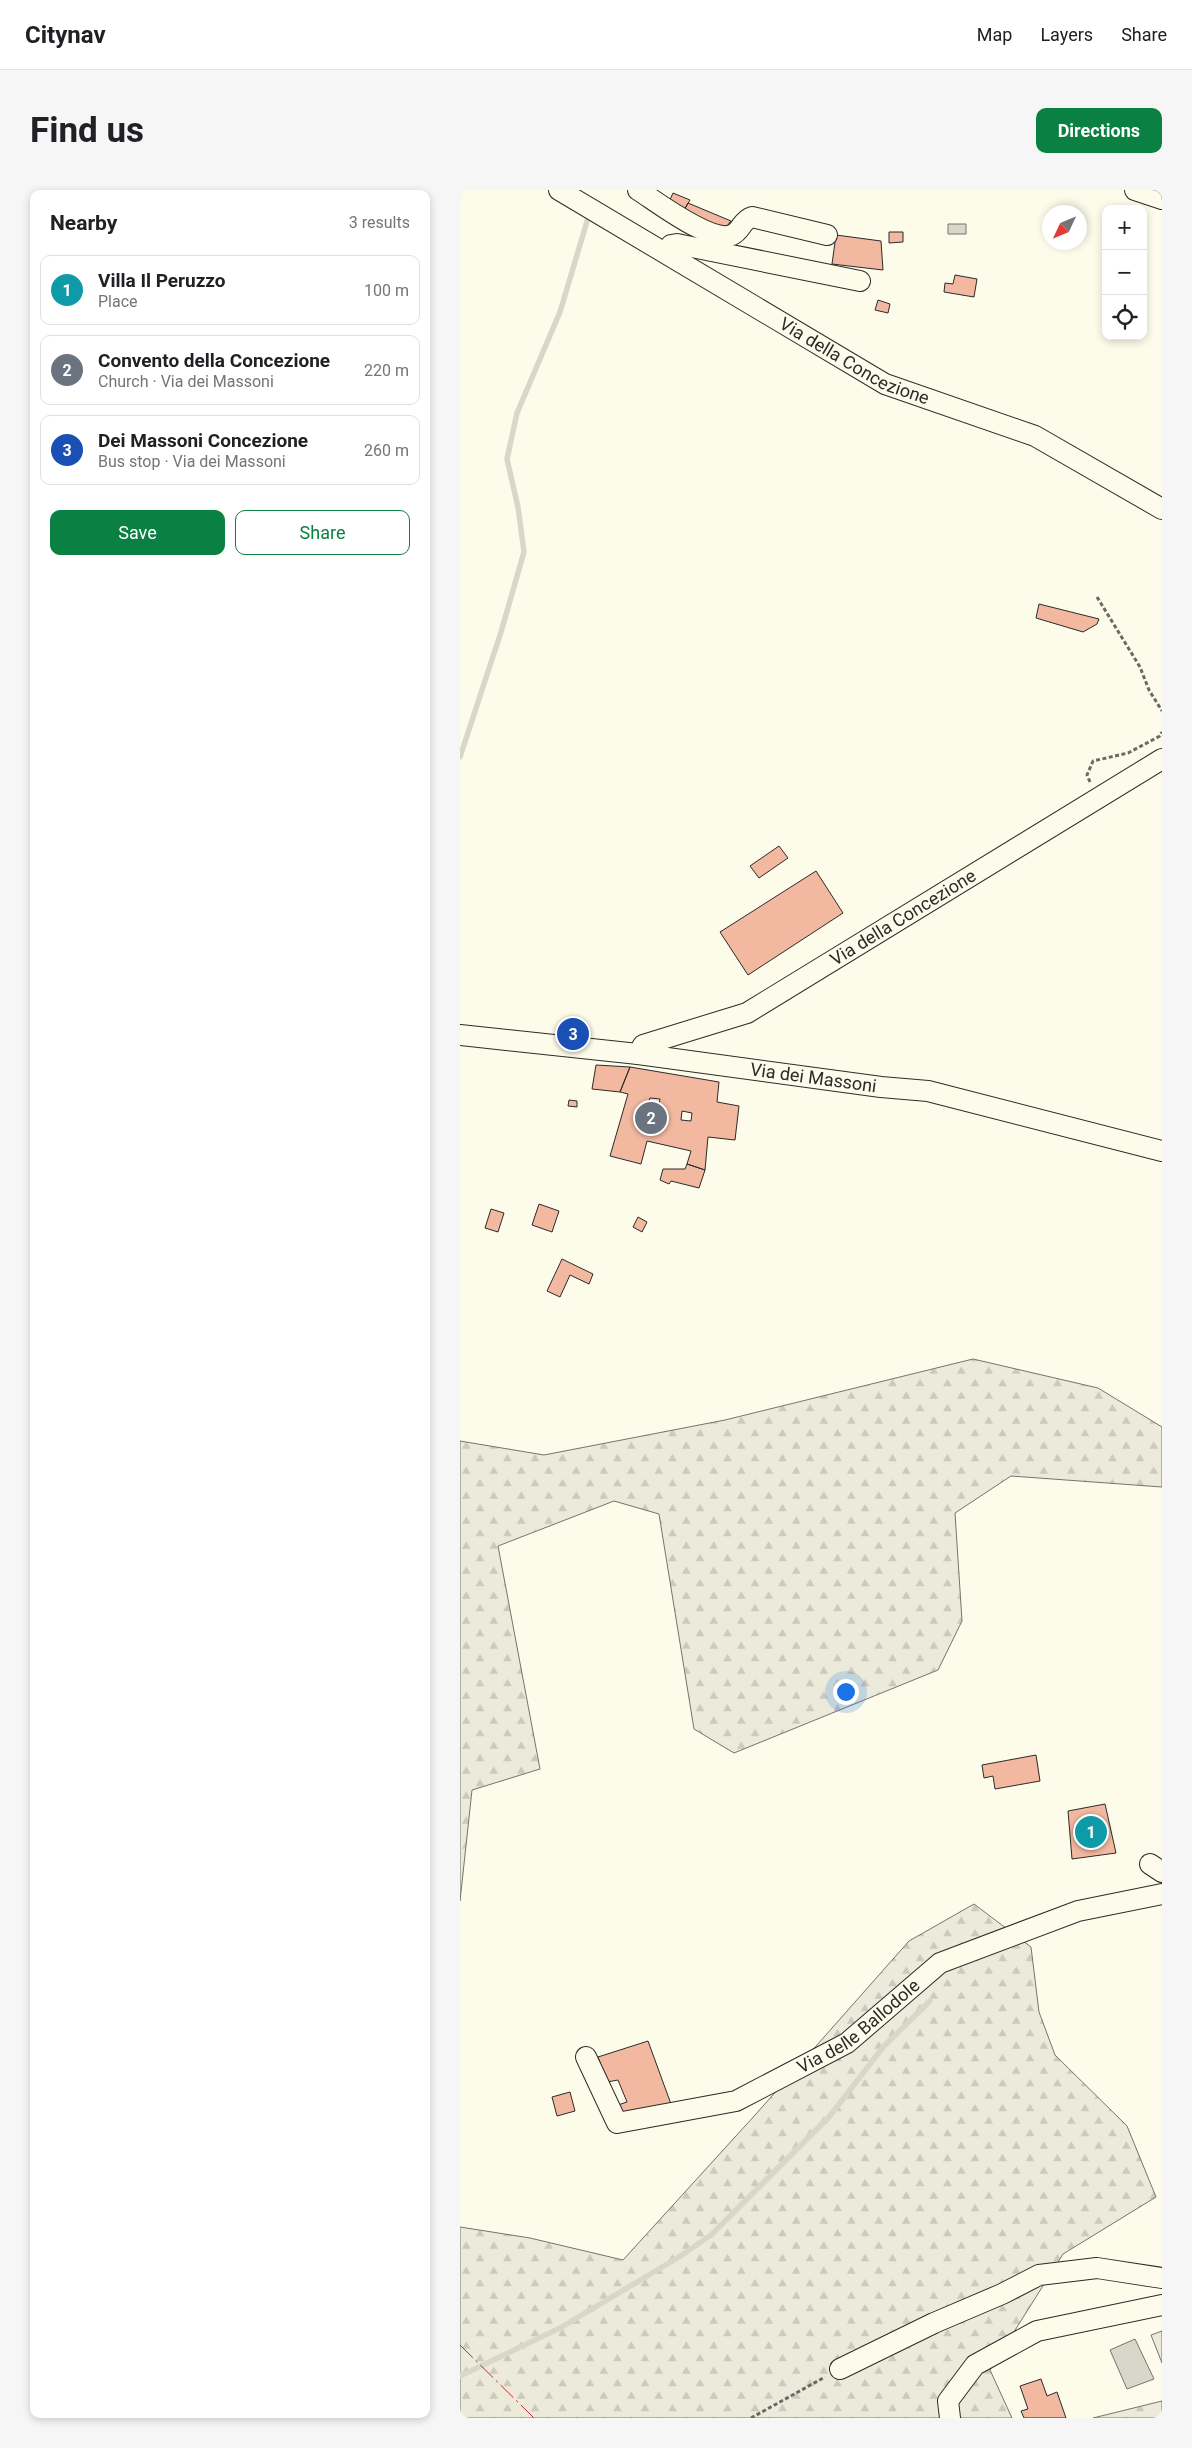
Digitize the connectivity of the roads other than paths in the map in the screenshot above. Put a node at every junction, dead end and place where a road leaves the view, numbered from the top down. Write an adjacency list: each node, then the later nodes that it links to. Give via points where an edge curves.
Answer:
1 (559, 190): 6 (street, Via della Concezione)
2 (638, 190): 5 (street, via 717,236 737,232 752,217)
3 (1135, 190): 4 (street)
4 (1162, 199)
5 (827, 235)
6 (666, 253): 7 (street, via 670,245 677,244); 8 (street, Via della Concezione, via 885,384 1035,436)
7 (860, 281)
8 (1162, 508)
9 (1162, 759): 11 (street, Via della Concezione, via 747,1013 643,1045)
10 (460, 1035): 11 (street, Via dei Massoni)
11 (638, 1054): 12 (street, Via dei Massoni, via 881,1088 928,1091)
12 (1162, 1150)
13 (1162, 1894): 14 (street, Via delle Ballodole, via 1078,1911 940,1962 847,2043 736,2101 617,2122)
14 (586, 2057)
15 (1162, 2278): 17 (street, via 1097,2268 1039,2274)
16 (1162, 2305): 18 (street, via 1037,2331 975,2365 948,2401)
17 (840, 2369)
18 (950, 2418)

